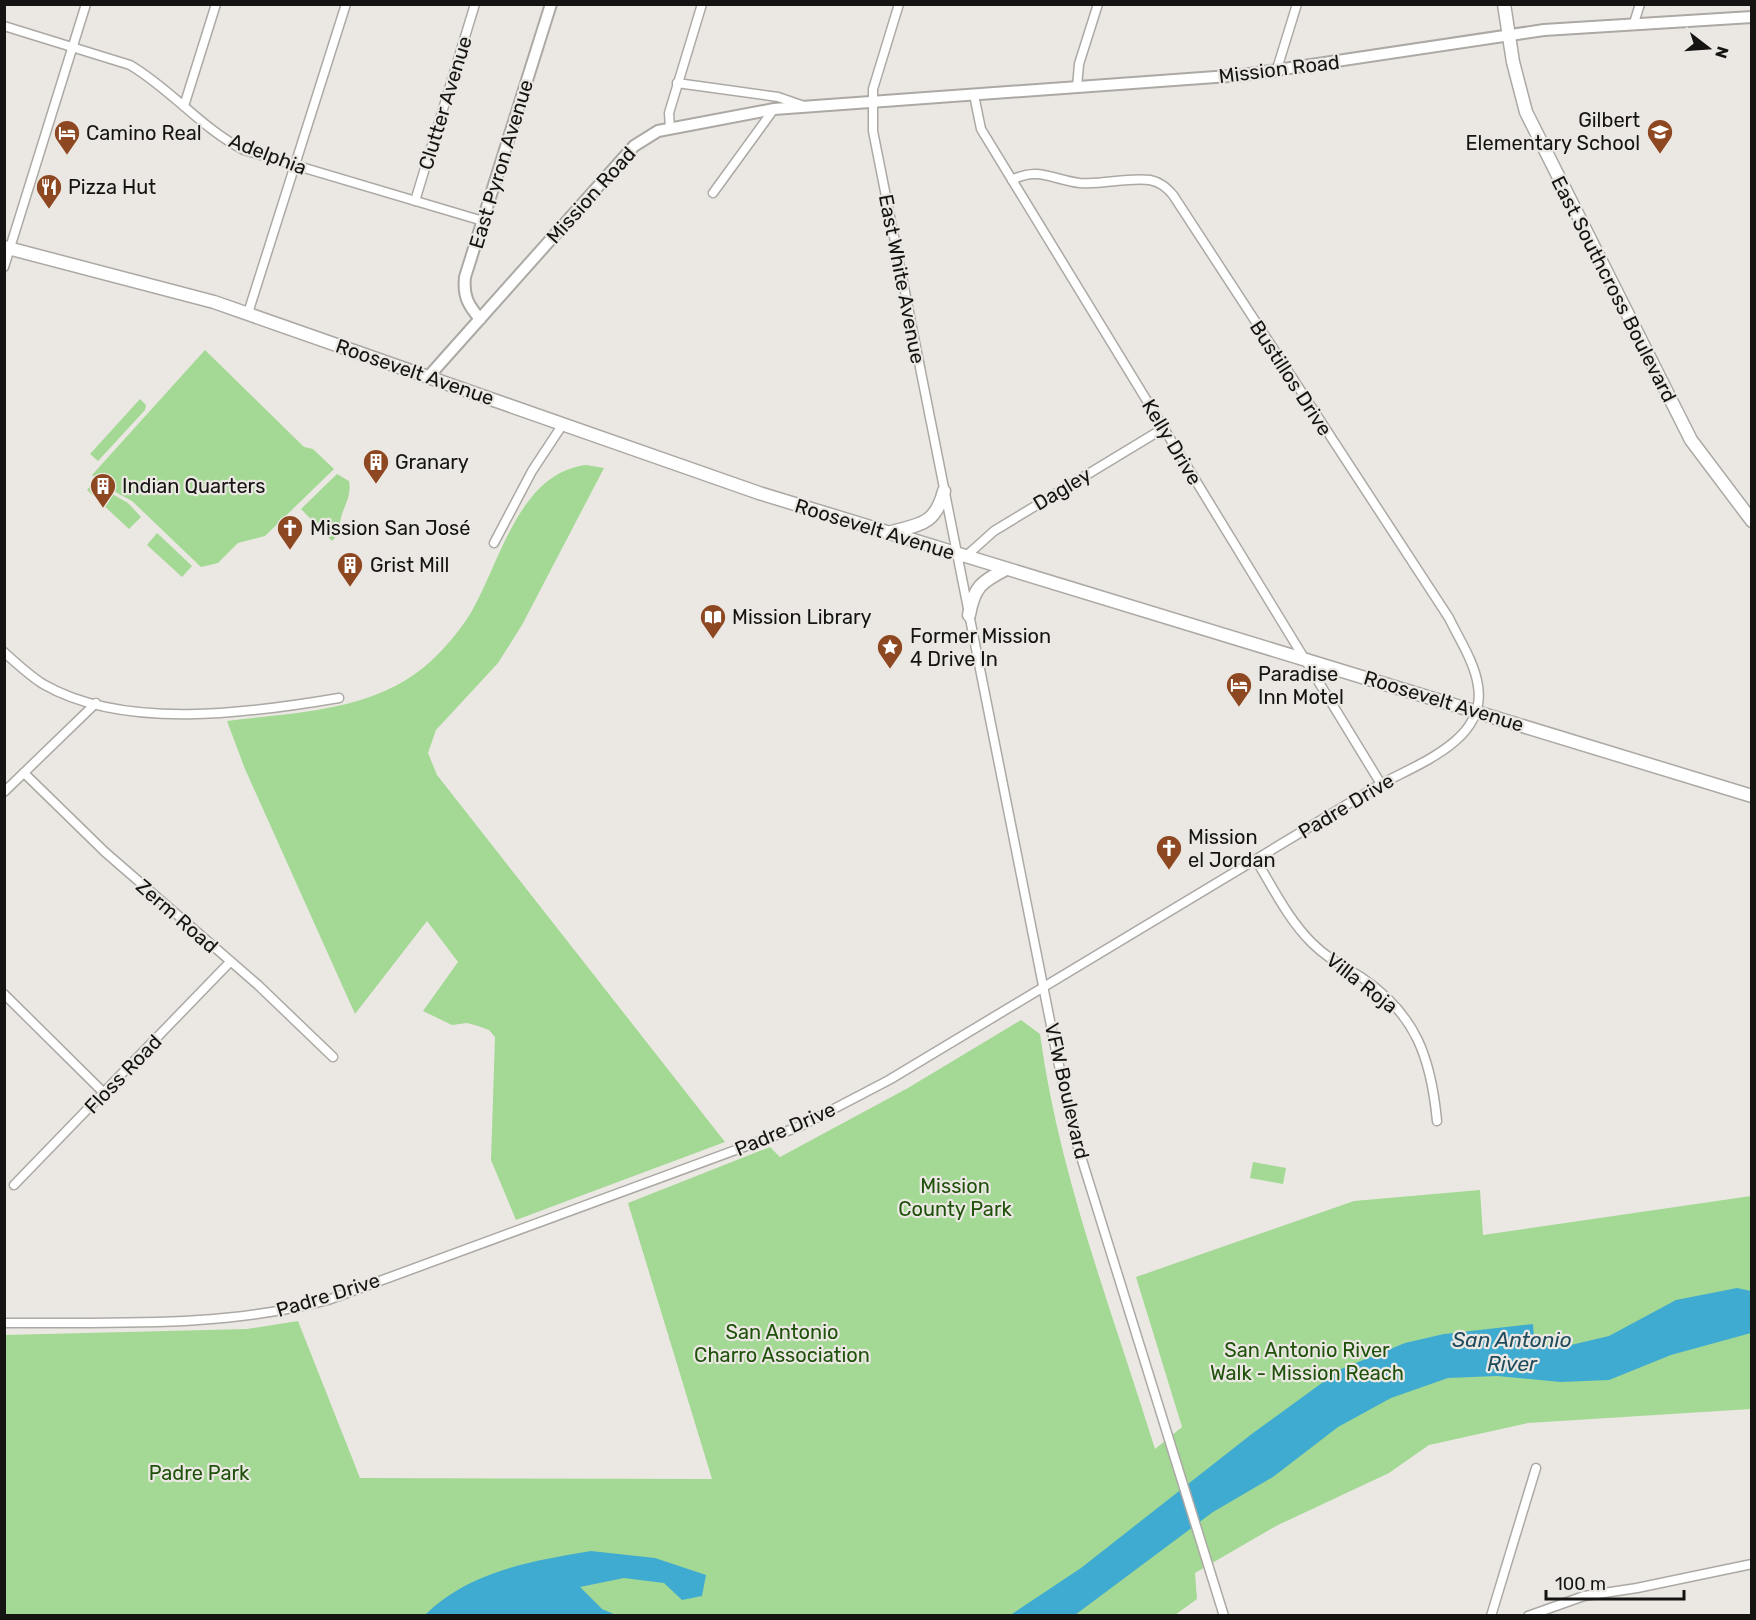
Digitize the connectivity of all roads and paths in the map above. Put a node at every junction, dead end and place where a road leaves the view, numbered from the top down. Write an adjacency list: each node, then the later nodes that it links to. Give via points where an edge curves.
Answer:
1 (86, 4): 16 (street)
2 (216, 4): 22 (street)
3 (346, 4): 26 (street)
4 (475, 4): 29 (street, Clutter Avenue)
5 (551, 4): 30 (street, East Pyron Avenue)
6 (702, 4): 18 (street)
7 (899, 4): 21 (street, East White Avenue, via 873,89)
8 (1098, 4): 19 (street, via 1079,64)
9 (1297, 4): 17 (street)
10 (1504, 4): 15 (main road, East Southcross Boulevard)
11 (1640, 4): 13 (street)
12 (1752, 17): 13 (street, Mission Road)
13 (1634, 23): 15 (street, Mission Road)
14 (4, 26): 16 (street, Adelphia)
15 (1509, 35): 17 (street, Mission Road); 39 (main road, East Southcross Boulevard, via 1526,112 1554,169 1691,440)
16 (73, 46): 22 (street, Adelphia, via 130,65); 31 (street)
17 (1276, 72): 19 (street, Mission Road)
18 (677, 83): 23 (street, Mission Road, via 778,97); 25 (street, via 669,113)
19 (1077, 87): 20 (street, Mission Road)
20 (974, 95): 21 (street, Mission Road); 27 (street, Kelly Drive, via 981,129)
21 (873, 102): 23 (street, Mission Road); 38 (street, East White Avenue, via 873,130)
22 (184, 106): 26 (street, Adelphia, via 230,143)
23 (805, 106): 24 (street, Mission Road)
24 (774, 109): 25 (street, Mission Road); 28 (street)
25 (670, 128): 34 (street, Mission Road, via 634,146)
26 (296, 166): 29 (street, Adelphia); 33 (street)
27 (1012, 180): 37 (street, Kelly Drive); 49 (street, Bustillos Drive, via 1035,173 1079,183 1148,180 1166,187 1449,618 1478,684)
28 (713, 193)
29 (415, 201): 30 (street, Adelphia)
30 (483, 221): 34 (street, East Pyron Avenue, via 464,292 467,304)
31 (7, 248): 32 (street); 33 (main road, Roosevelt Avenue)
32 (4, 267)
33 (248, 313): 35 (main road, Roosevelt Avenue)
34 (480, 319): 35 (street, Mission Road)
35 (429, 376): 36 (main road, Roosevelt Avenue)
36 (563, 424): 40 (main road, Roosevelt Avenue, via 750,490); 41 (street, via 532,471)
37 (1164, 428): 42 (street, Dagley, via 994,531); 46 (street, Kelly Drive)
38 (944, 491): 40 (main road, via 940,506 929,520); 42 (street, East White Avenue)
39 (1752, 521)
40 (888, 533): 42 (main road, Roosevelt Avenue)
41 (494, 543)
42 (961, 556): 43 (main road, Roosevelt Avenue); 44 (street, VFW Boulevard)
43 (1006, 569): 44 (main road, via 975,591); 46 (main road, Roosevelt Avenue)
44 (969, 615): 56 (street, VFW Boulevard)
45 (4, 652): 48 (street, via 44,684)
46 (1303, 658): 49 (main road, Roosevelt Avenue); 51 (street, Kelly Drive)
47 (339, 698): 48 (street, via 190,715)
48 (96, 703): 50 (street)
49 (1477, 711): 51 (street, Padre Drive, via 1452,744); 53 (main road, Roosevelt Avenue)
50 (24, 773): 52 (street); 55 (street, Zerm Road, via 105,852)
51 (1381, 784): 54 (street, Padre Drive)
52 (4, 792)
53 (1752, 796)
54 (1256, 860): 56 (street, Padre Drive); 60 (street, Villa Roja, via 1302,933 1333,963 1380,992 1404,1017 1431,1071)
55 (230, 962): 58 (street, Zerm Road); 59 (street, Floss Road)
56 (1043, 987): 62 (street, Padre Drive, via 889,1080 801,1126 328,1299 282,1312 209,1320); 65 (street, VFW Boulevard, via 1072,1126)
57 (4, 994): 59 (street)
58 (333, 1057)
59 (104, 1093): 61 (street, Floss Road)
60 (1437, 1121)
61 (15, 1185)
62 (4, 1323)
63 (1536, 1468): 66 (street)
64 (1752, 1564): 67 (street, via 1584,1596)
65 (1224, 1616)
66 (1491, 1616)
67 (1528, 1616)

